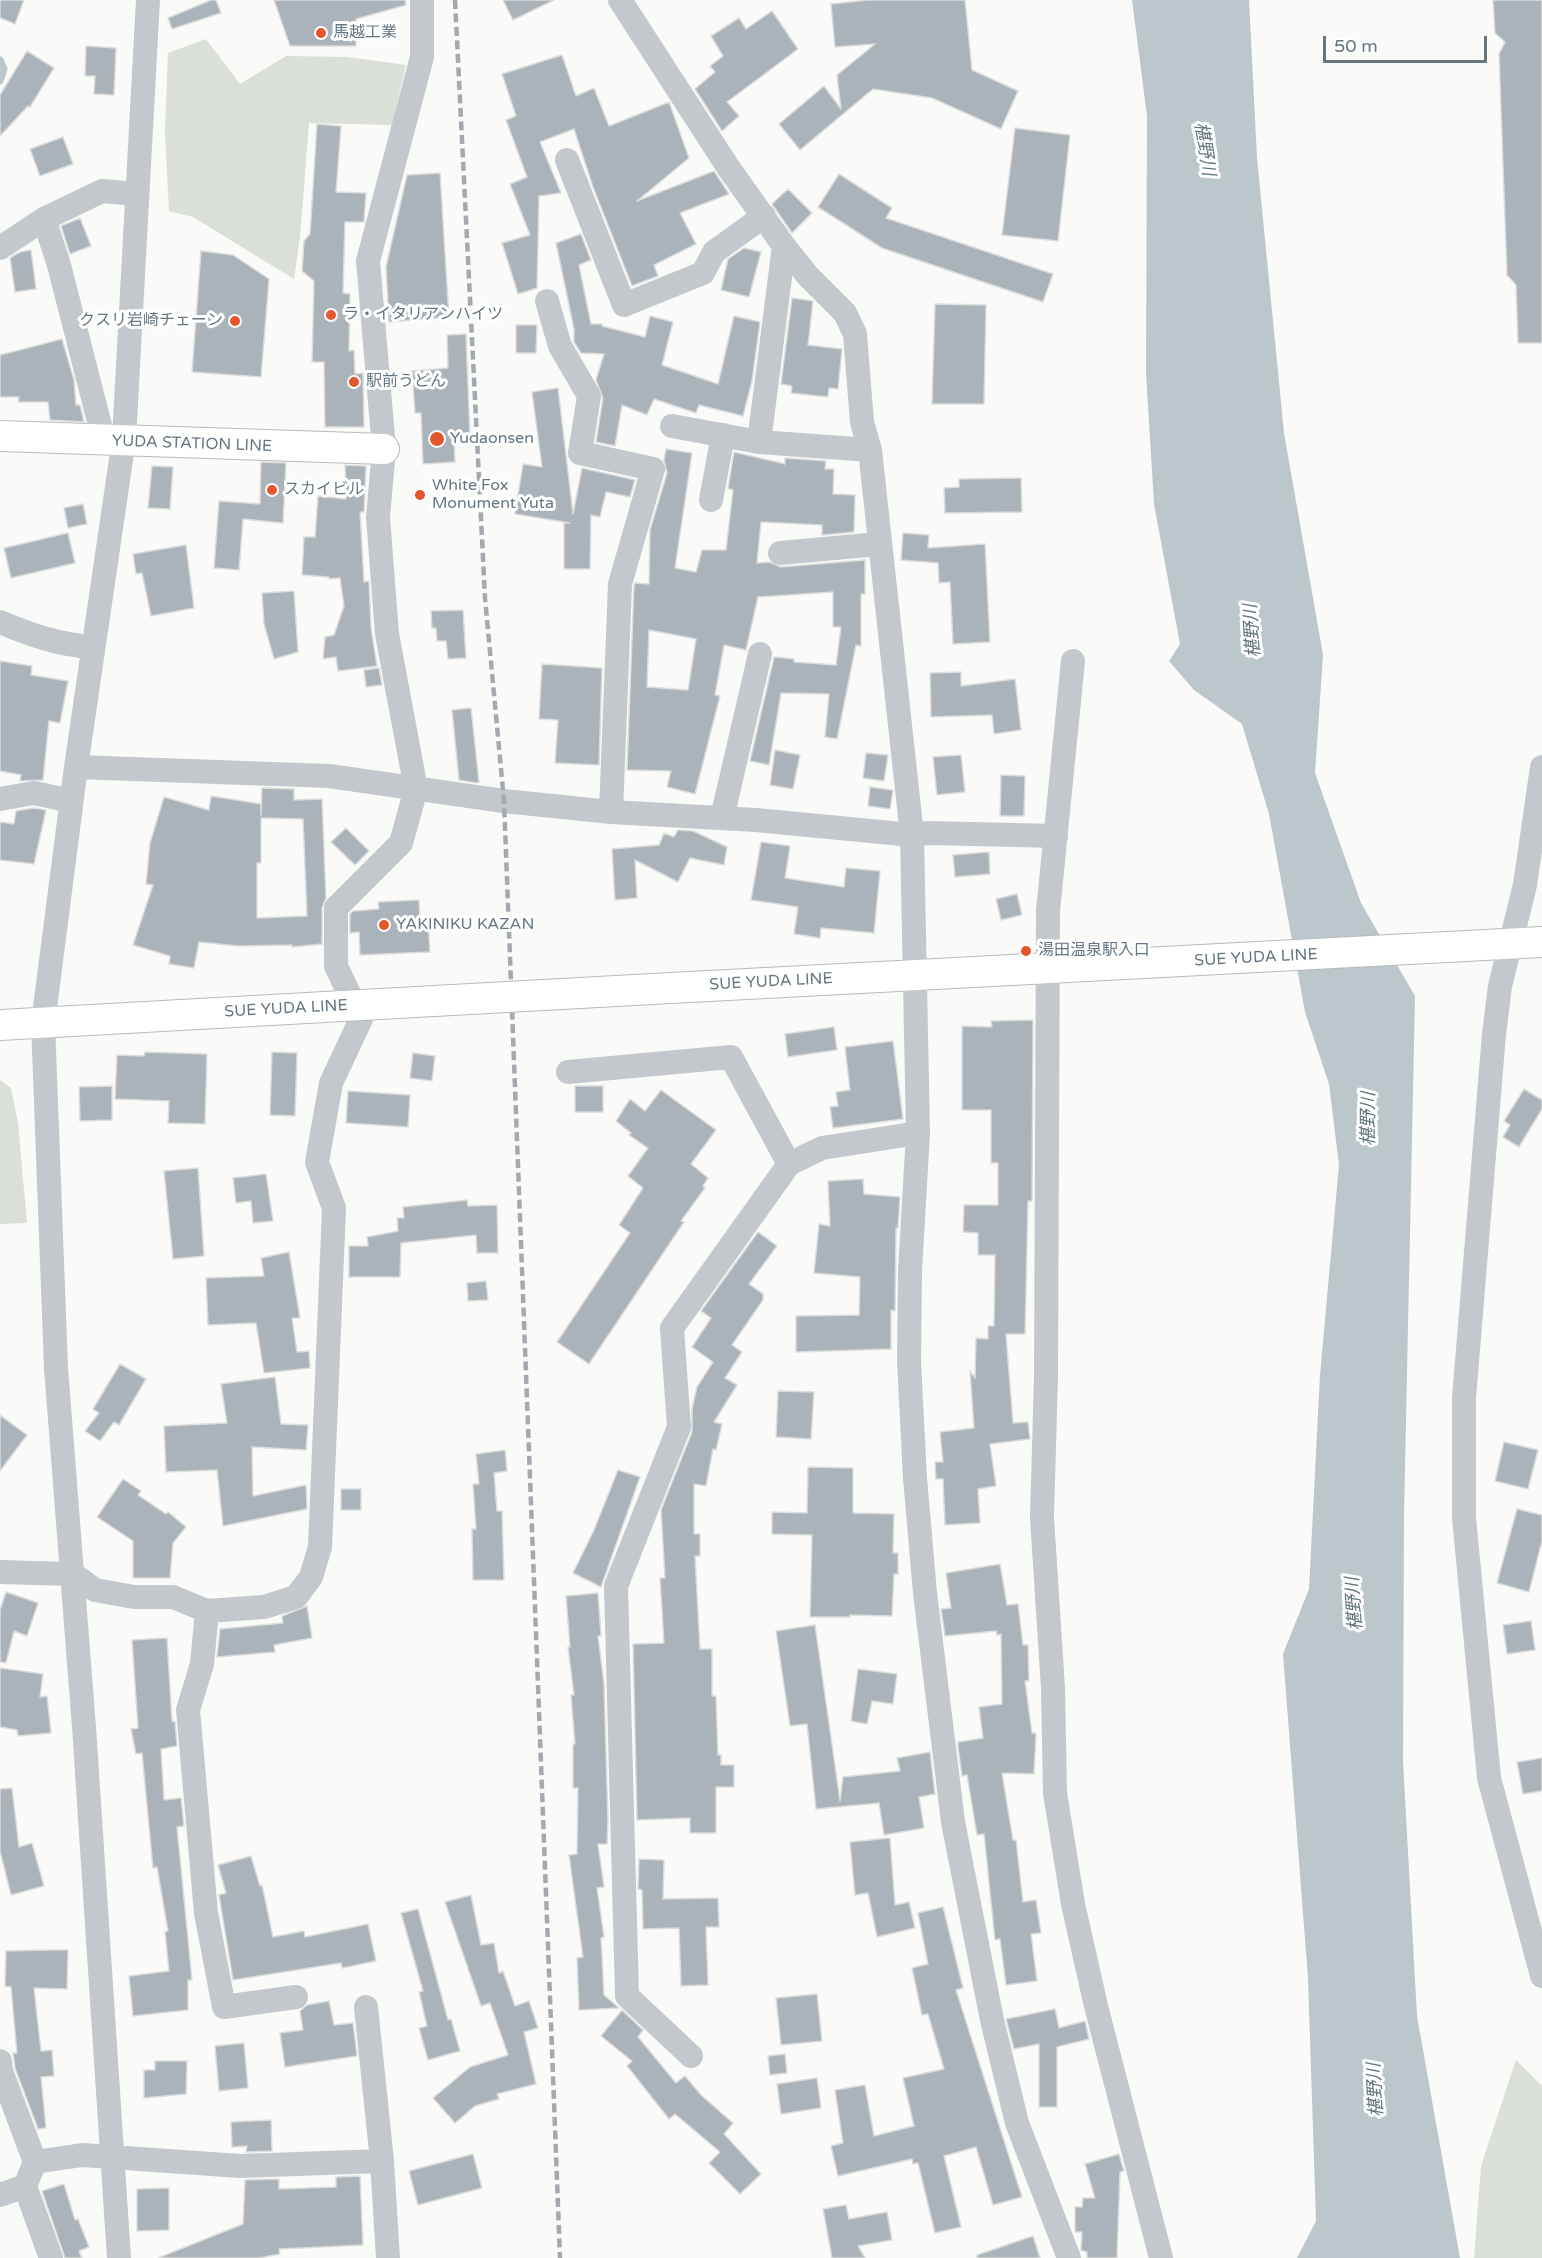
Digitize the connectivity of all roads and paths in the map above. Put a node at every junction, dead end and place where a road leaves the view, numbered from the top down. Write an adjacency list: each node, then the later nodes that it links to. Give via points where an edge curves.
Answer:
1 (148, 0): 5 (street)
2 (422, 0): 16 (street, via 422,57 368,261)
3 (621, 0): 6 (street)
4 (567, 160): 6 (street, via 624,305 703,273 714,252)
5 (137, 194): 7 (street, via 102,191); 14 (street)
6 (764, 216): 8 (street)
7 (44, 219): 9 (street); 14 (street)
8 (784, 246): 15 (street); 17 (street, via 845,312 855,334 862,422)
9 (0, 248)
10 (547, 301): 30 (street, via 560,346 589,396 580,453 653,469 620,584)
11 (672, 426): 12 (street)
12 (723, 435): 15 (street); 18 (street)
13 (0, 436): 14 (main road, YUDA STATION LINE)
14 (114, 440): 16 (main road, YUDA STATION LINE); 22 (street)
15 (759, 442): 17 (street)
16 (384, 449): 27 (street, via 378,517 387,634)
17 (870, 450): 19 (street)
18 (711, 500)
19 (879, 544): 20 (street); 32 (street)
20 (780, 553)
21 (0, 622): 22 (street, via 37,638)
22 (93, 647): 25 (street)
23 (760, 654): 31 (street)
24 (1073, 661): 33 (street)
25 (76, 767): 27 (street, via 329,776); 29 (street)
26 (1542, 767): 35 (street, via 1525,885)
27 (416, 789): 30 (street); 45 (street, via 401,843 336,908 336,966 361,1019 331,1083 317,1162 333,1208 320,1547 310,1577 296,1598 264,1607)
28 (0, 800): 29 (street, via 34,793)
29 (71, 801): 38 (street)
30 (611, 812): 31 (street)
31 (722, 818): 32 (street)
32 (912, 835): 33 (street); 37 (street)
33 (1056, 836): 36 (street, via 1048,911)
34 (1542, 942): 35 (main road, SUE YUDA LINE)
35 (1500, 946): 36 (main road, SUE YUDA LINE); 46 (street, via 1500,986 1464,1398 1464,1518 1489,1778)
36 (1061, 966): 37 (main road, SUE YUDA LINE); 60 (street, via 1042,1518 1055,1793 1095,2006)
37 (916, 974): 38 (main road, SUE YUDA LINE, bridge); 41 (street)
38 (43, 1023): 39 (main road, SUE YUDA LINE); 44 (street, via 56,1368)
39 (0, 1025)
40 (568, 1072): 42 (street, via 731,1057)
41 (918, 1133): 42 (street, via 822,1148); 59 (street, via 909,1362 925,1593 953,1822 992,2020 1017,2123)
42 (789, 1164): 49 (street, via 672,1328 679,1427 616,1586 627,1996)
43 (0, 1572): 44 (street)
44 (73, 1575): 45 (street, via 95,1590 134,1597 173,1597); 51 (street)
45 (207, 1611): 47 (street, via 202,1664 188,1710 206,1913 224,2007)
46 (1542, 1976)
47 (296, 1997)
48 (366, 2007): 52 (street)
49 (690, 2056)
50 (0, 2061): 53 (street)
51 (113, 2155): 52 (street, via 240,2166); 53 (street); 57 (street)
52 (382, 2161): 58 (street)
53 (35, 2162): 54 (street)
54 (25, 2186): 55 (street); 56 (street)
55 (0, 2195)
56 (51, 2258)
57 (119, 2258)
58 (388, 2258)
59 (1069, 2258)
60 (1161, 2258)

